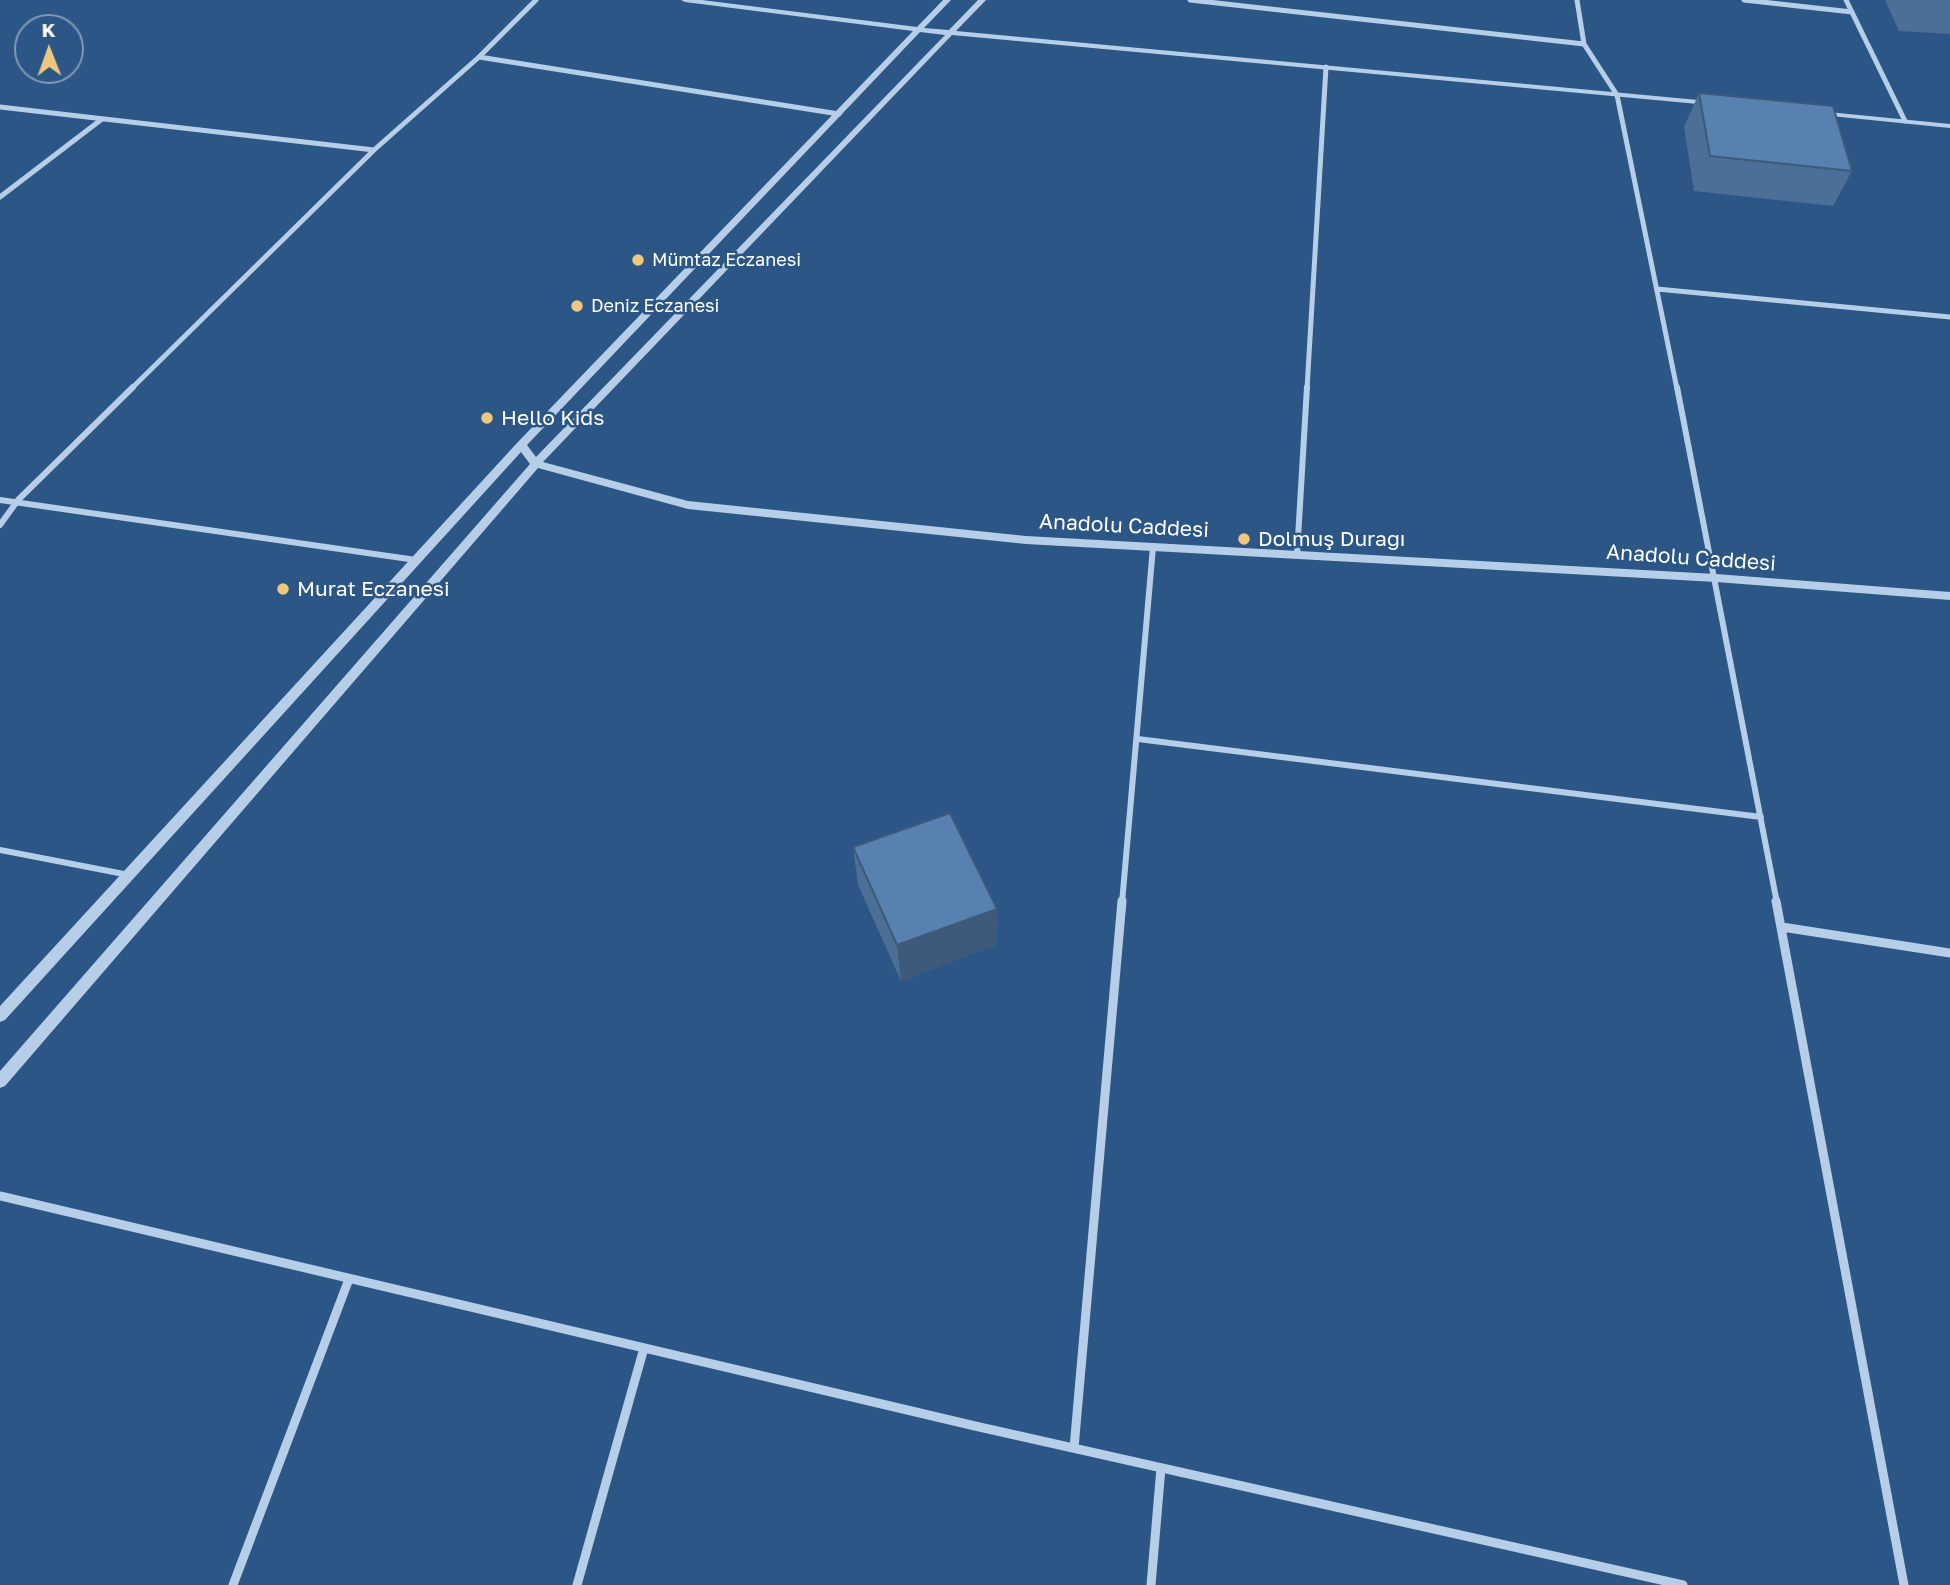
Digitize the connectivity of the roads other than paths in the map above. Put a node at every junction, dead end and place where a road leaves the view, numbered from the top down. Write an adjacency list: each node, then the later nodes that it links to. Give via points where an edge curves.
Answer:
1 (536, 0): 13 (street)
2 (685, 0): 10 (street)
3 (947, 0): 10 (street)
4 (982, 0): 11 (street)
5 (1190, 0): 12 (street)
6 (1577, 0): 12 (street)
7 (1744, 0): 9 (street)
8 (1846, 0): 9 (street)
9 (1852, 12): 21 (street)
10 (920, 30): 11 (street); 19 (street)
11 (952, 33): 14 (street); 28 (street)
12 (1584, 44): 15 (street)
13 (479, 57): 19 (street); 23 (street)
14 (1326, 67): 15 (street); 33 (street)
15 (1618, 95): 16 (street); 25 (street)
16 (1713, 103)
17 (0, 107): 20 (street)
18 (1809, 112): 21 (street)
19 (839, 114): 27 (street)
20 (102, 118): 23 (street); 24 (street)
21 (1905, 121): 22 (street)
22 (1950, 126)
23 (374, 150): 30 (street)
24 (0, 197)
25 (1657, 289): 26 (street); 35 (street)
26 (1950, 317)
27 (521, 445): 28 (street); 34 (street)
28 (536, 464): 32 (street, Anadolu Caddesi, via 688,505 1026,540); 44 (street)
29 (0, 500): 30 (street)
30 (18, 500): 31 (street); 34 (street)
31 (0, 525)
32 (1153, 547): 33 (street, Anadolu Caddesi); 37 (street)
33 (1297, 555): 35 (street, Anadolu Caddesi)
34 (416, 560): 40 (street)
35 (1716, 578): 36 (street, Anadolu Caddesi); 38 (street)
36 (1950, 596)
37 (1138, 739): 38 (street); 48 (street)
38 (1761, 817): 41 (street)
39 (0, 850): 40 (street)
40 (129, 875): 43 (street)
41 (1782, 926): 42 (street); 54 (street)
42 (1950, 953)
43 (0, 1016)
44 (0, 1081)
45 (0, 1196): 46 (street)
46 (349, 1279): 47 (street); 50 (street)
47 (644, 1348): 48 (street); 51 (street)
48 (1074, 1448): 49 (street)
49 (1161, 1468): 52 (street); 53 (street)
50 (233, 1585)
51 (578, 1585)
52 (1150, 1585)
53 (1683, 1585)
54 (1904, 1585)

